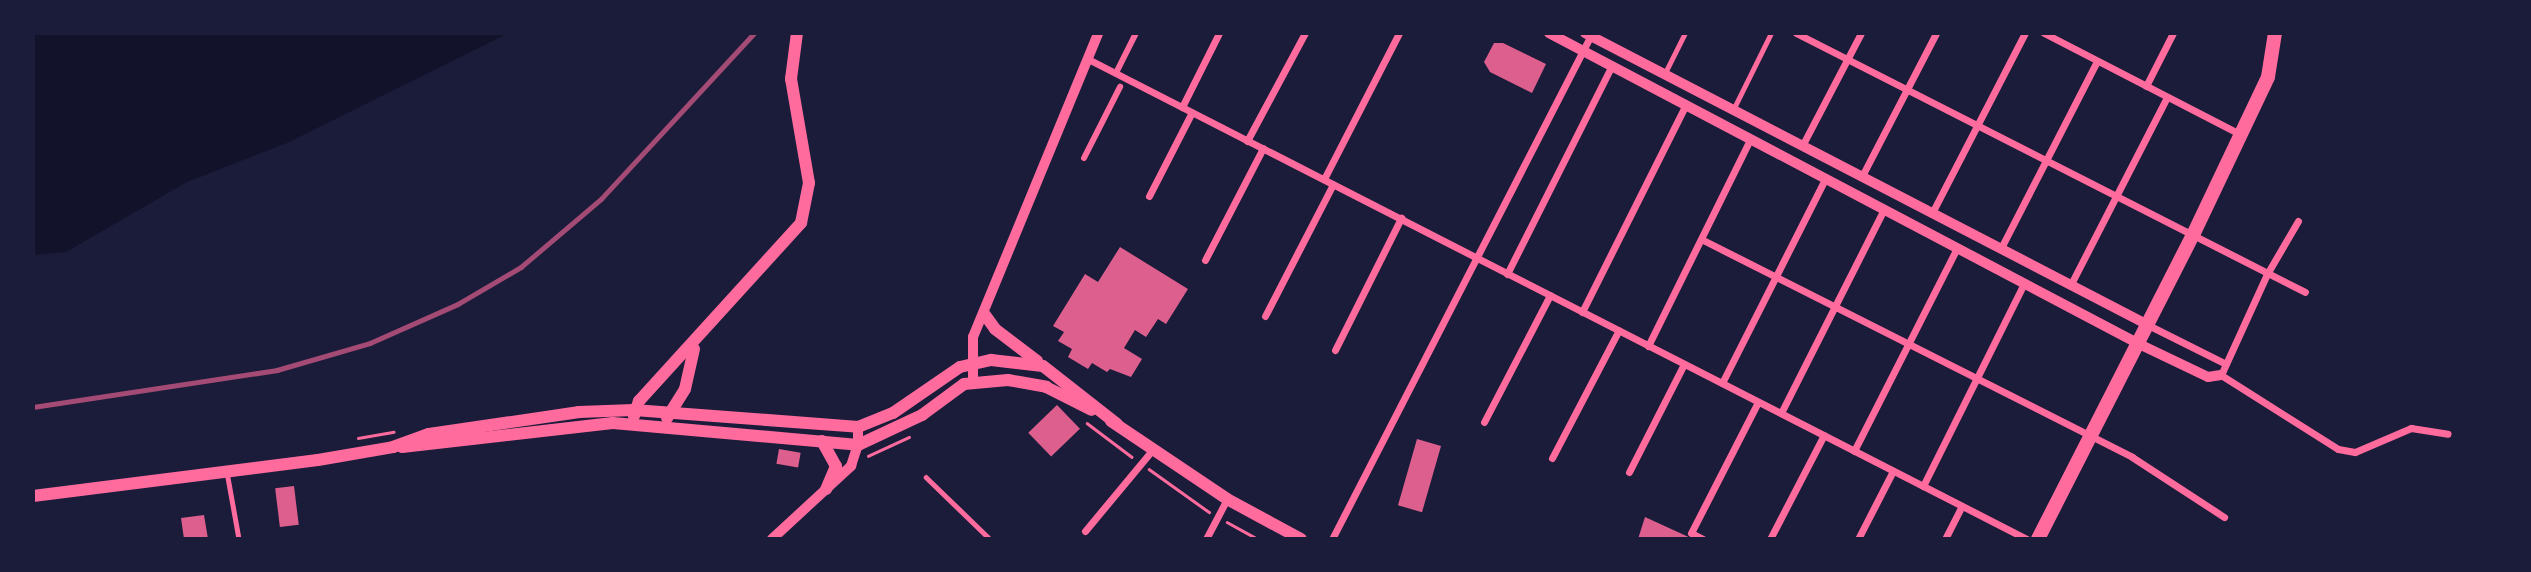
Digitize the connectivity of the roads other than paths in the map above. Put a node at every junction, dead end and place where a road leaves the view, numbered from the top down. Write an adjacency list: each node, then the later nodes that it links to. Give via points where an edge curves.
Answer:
1 (797, 33): 70 (main road, via 790,68 809,170 806,211 794,233)
2 (1098, 33): 19 (street)
3 (1136, 33): 23 (street)
4 (1219, 33): 30 (street)
5 (1305, 33): 36 (street)
6 (1399, 33): 42 (street)
7 (1549, 33): 18 (street)
8 (1685, 33): 24 (lane)
9 (1771, 33): 31 (lane)
10 (1796, 33): 20 (street)
11 (1861, 33): 20 (street)
12 (1936, 33): 27 (street)
13 (2025, 33): 33 (street)
14 (2173, 33): 25 (street)
15 (2275, 33): 34 (main road, via 2268,76)
16 (1589, 34): 18 (street); 24 (street)
17 (2049, 34): 21 (street)
18 (1583, 50): 22 (street); 55 (street)
19 (1088, 60): 23 (street); 66 (street)
20 (1847, 60): 27 (street); 37 (street)
21 (2097, 61): 25 (street); 40 (street)
22 (1611, 66): 29 (street); 57 (street)
23 (1116, 73): 30 (street)
24 (1664, 75): 31 (street)
25 (2146, 86): 28 (street)
26 (1120, 87): 39 (street)
27 (1906, 91): 33 (street); 41 (street)
28 (2167, 97): 34 (street); 46 (street)
29 (1686, 104): 35 (street); 65 (street)
30 (1182, 107): 32 (street)
31 (1733, 110): 37 (street)
32 (1192, 112): 36 (street); 45 (street)
33 (1977, 126): 40 (street); 48 (street)
34 (2240, 134): 51 (main road)
35 (1750, 140): 43 (street); 52 (street)
36 (1247, 141): 38 (street)
37 (1802, 146): 41 (street)
38 (1263, 148): 42 (street); 56 (street)
39 (1084, 158)
40 (2045, 161): 46 (street); 54 (street)
41 (1862, 176): 48 (street)
42 (1324, 179): 44 (street)
43 (1825, 179): 47 (street); 59 (street)
44 (1334, 184): 49 (street); 67 (street)
45 (1149, 196)
46 (2116, 197): 51 (street); 61 (street)
47 (1884, 209): 53 (street); 64 (street)
48 (1932, 213): 54 (street)
49 (1401, 218): 55 (street); 74 (street)
50 (2298, 221): 58 (street)
51 (2193, 235): 58 (street); 68 (main road)
52 (1703, 240): 59 (street); 73 (street)
53 (1958, 248): 60 (street); 71 (street)
54 (2001, 248): 61 (street)
55 (1476, 258): 57 (street); 119 (street)
56 (1205, 260)
57 (1507, 274): 63 (street)
58 (2267, 274): 62 (street); 77 (street)
59 (1776, 276): 64 (street); 82 (street)
60 (2024, 283): 72 (street); 80 (street)
61 (2071, 284): 68 (street)
62 (2305, 292)
63 (1550, 295): 65 (street); 89 (street)
64 (1835, 307): 71 (street); 87 (street)
65 (1582, 312): 69 (street)
66 (985, 315): 75 (street, via 973,337); 78 (main road, via 995,329)
67 (1265, 316)
68 (2148, 325): 72 (main road); 77 (street)
69 (1619, 330): 73 (street); 102 (street)
70 (702, 337): 83 (main road, via 692,353); 85 (main road)
71 (1909, 344): 80 (street); 101 (street)
72 (2139, 344): 79 (street, via 2208,377); 96 (main road)
73 (1648, 346): 76 (street)
74 (1335, 350)
75 (971, 363): 78 (main road, via 1013,360); 81 (street); 93 (main road, via 940,379 893,414)
76 (1684, 364): 82 (street); 105 (street)
77 (2226, 364): 79 (street)
78 (1043, 366): 91 (main road)
79 (2221, 375): 94 (street, via 2338,449 2355,452 2411,428)
80 (1977, 379): 96 (street); 107 (street)
81 (973, 382): 91 (main road, via 1034,383); 98 (main road, via 948,392 922,415 890,433)
82 (1722, 383): 84 (street)
83 (685, 388): 86 (main road); 88 (main road, via 692,405)
84 (1758, 401): 87 (street); 120 (street, via 1690,533)
85 (634, 410): 86 (main road); 90 (main road); 99 (main road, via 544,415 429,433)
86 (672, 413): 88 (main road); 92 (main road)
87 (1781, 413): 95 (street)
88 (709, 416): 93 (main road)
89 (1484, 422)
90 (634, 424): 92 (main road); 99 (main road)
91 (1117, 424): 100 (main road)
92 (657, 426): 97 (main road)
93 (858, 427): 98 (street)
94 (2448, 434)
95 (1824, 435): 101 (street); 121 (street)
96 (2092, 437): 112 (street, via 2200,498); 125 (main road)
97 (822, 441): 98 (main road); 108 (main road, via 836,466)
98 (858, 444): 108 (street, via 855,458)
99 (393, 447): 104 (main road)
100 (1153, 449): 110 (main road); 113 (street)
101 (1854, 451): 103 (street)
102 (1552, 458)
103 (1893, 471): 107 (street); 122 (street)
104 (227, 472): 109 (main road); 114 (lane)
105 (1629, 472)
106 (926, 477): 116 (lane)
107 (1923, 486): 111 (street)
108 (826, 489): 115 (street)
109 (33, 496)
110 (1227, 499): 117 (street); 118 (main road)
111 (1962, 506): 123 (street); 124 (street)
112 (2224, 517)
113 (1085, 531)
114 (239, 539)
115 (772, 539)
116 (990, 539)
117 (1206, 539)
118 (1301, 539)
119 (1332, 539)
120 (1703, 539)
121 (1770, 539)
122 (1858, 539)
123 (1945, 539)
124 (2027, 539)
125 (2038, 539)

